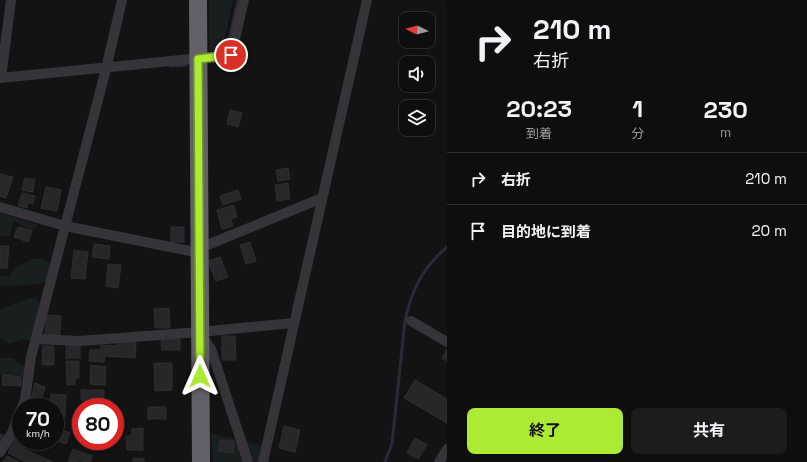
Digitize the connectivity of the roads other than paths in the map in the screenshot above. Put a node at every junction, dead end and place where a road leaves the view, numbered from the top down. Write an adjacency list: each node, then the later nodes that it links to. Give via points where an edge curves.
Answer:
1 (11, 0): 8 (street)
2 (122, 0): 7 (street)
3 (198, 0): 6 (highway)
4 (244, 0): 6 (street, via 231,55)
5 (367, 0): 9 (street)
6 (198, 59): 7 (street); 12 (highway)
7 (105, 71): 8 (street); 11 (street)
8 (0, 78)
9 (322, 198): 12 (street); 14 (street)
10 (0, 207): 11 (street)
11 (65, 226): 12 (street); 16 (street)
12 (200, 250): 15 (highway)
13 (411, 321): 17 (street)
14 (294, 324): 15 (street); 24 (street)
15 (200, 332): 16 (street, via 78,341); 22 (highway); 23 (street, via 211,349)
16 (36, 339): 18 (street)
17 (447, 342)
18 (25, 398)
19 (12, 433): 21 (street)
20 (447, 449): 25 (street)
21 (0, 452)
22 (201, 462)
23 (248, 462)
24 (264, 462)
25 (440, 462)

